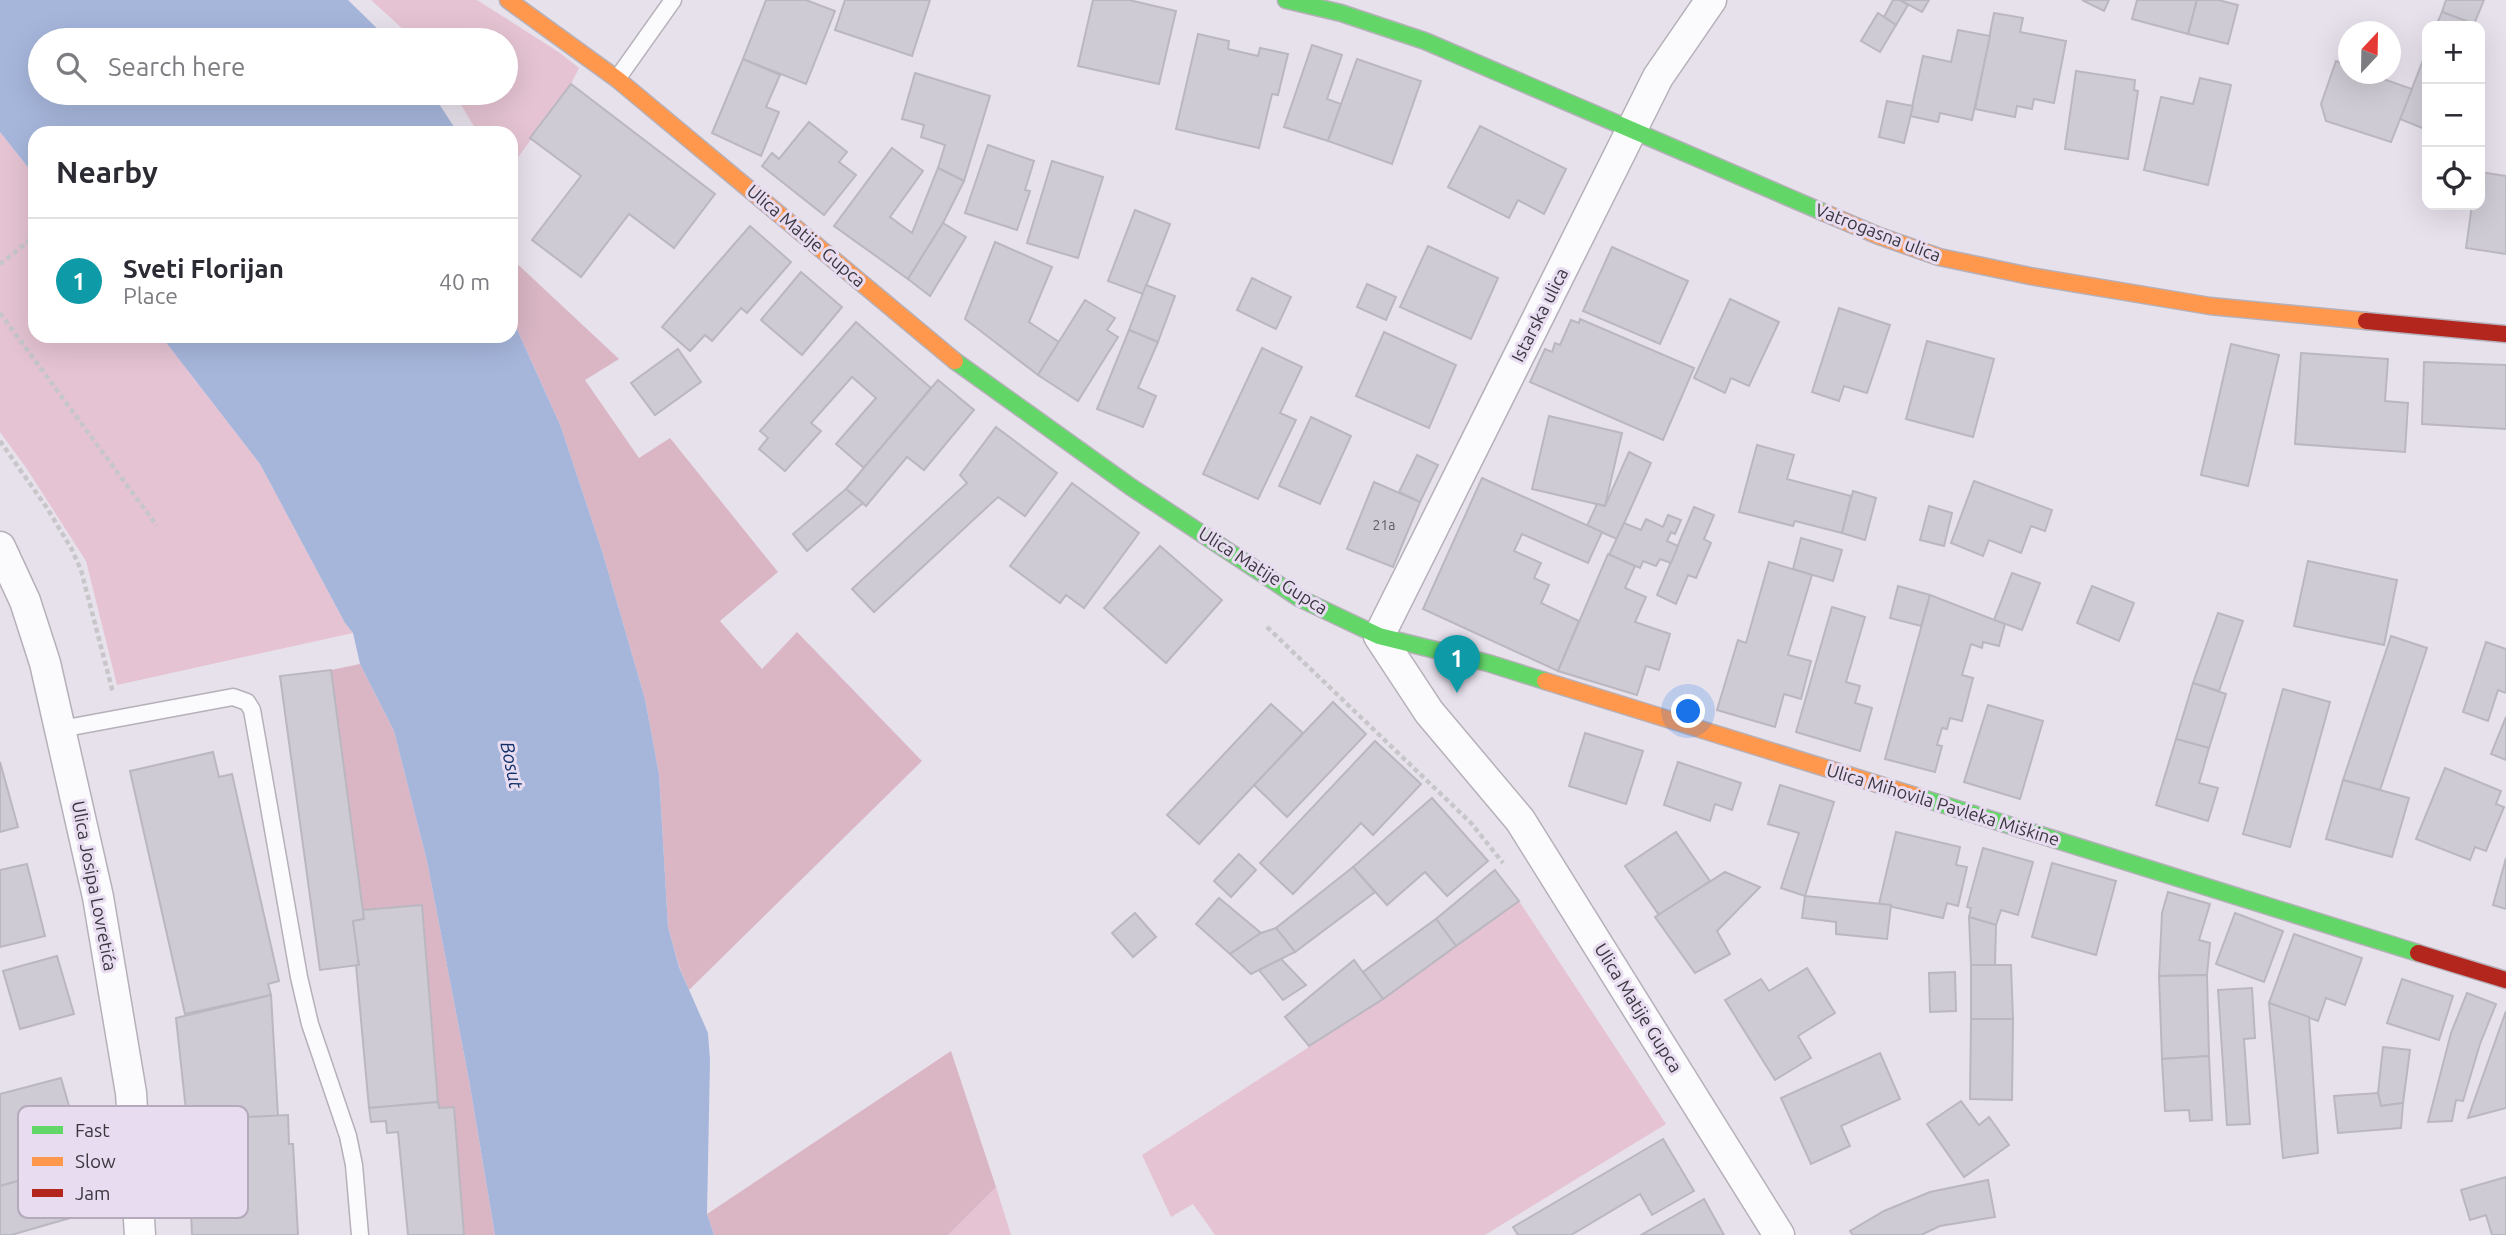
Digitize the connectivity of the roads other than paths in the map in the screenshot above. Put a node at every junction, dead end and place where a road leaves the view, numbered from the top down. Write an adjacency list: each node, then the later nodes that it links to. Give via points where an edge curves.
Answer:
1 (508, 0): 5 (street, Ulica Matije Gupca)
2 (673, 0): 5 (lane)
3 (1286, 0): 6 (street, Vatrogasna ulica, via 1425,41)
4 (1711, 0): 6 (street, Istarska ulica, via 1658,78)
5 (617, 79): 9 (street, Ulica Matije Gupca, via 959,363 1131,487 1299,598)
6 (1632, 132): 7 (street, Vatrogasna ulica, via 1939,257 2210,306); 9 (street, Istarska ulica)
7 (2506, 334)
8 (0, 547): 10 (street, Ulica Josipa Lovretića, via 25,601)
9 (1379, 636): 11 (street, Ulica Mihovila Pavleka Miškine, via 1488,663); 14 (street, Ulica Matije Gupca, via 1429,712 1520,820)
10 (61, 729): 12 (street, Ulica Josipa Lovretića, via 98,897); 13 (lane, via 233,697 253,709 299,977 348,1136)
11 (2506, 980)
12 (132, 1106)
13 (360, 1235)
14 (1779, 1235)

